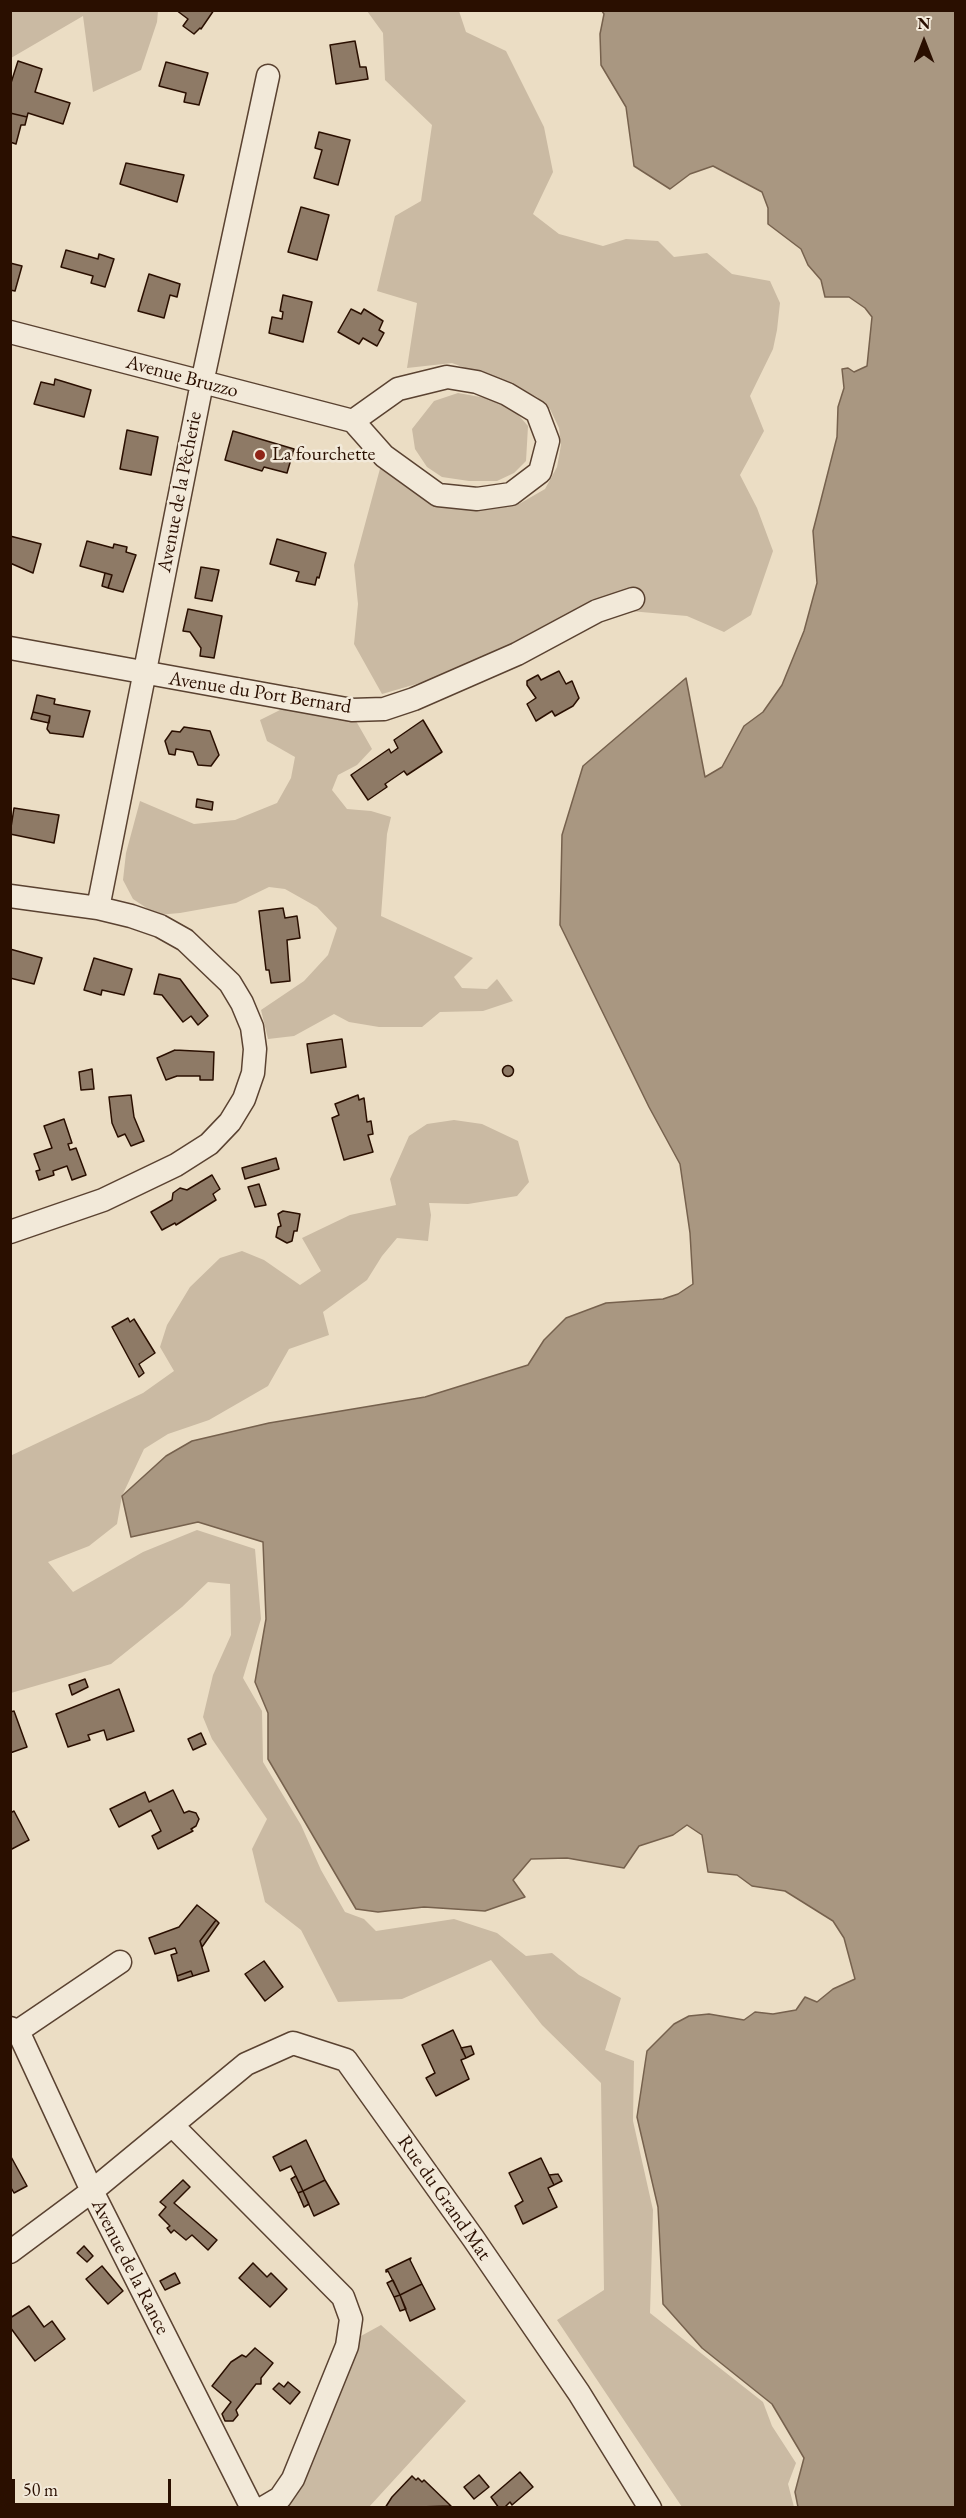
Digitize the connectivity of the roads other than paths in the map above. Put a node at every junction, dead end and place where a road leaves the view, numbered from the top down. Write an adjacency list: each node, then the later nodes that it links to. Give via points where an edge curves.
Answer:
1 (268, 76): 3 (street, Avenue de la Pêcherie)
2 (10, 332): 3 (street, Avenue Bruzzo)
3 (202, 383): 4 (street, Avenue Bruzzo); 7 (street, Avenue de la Pêcherie)
4 (353, 421): 4 (street, via 384,456 438,495 477,499 512,494 540,472 548,441 537,412 477,382 447,377 398,389)
5 (633, 599): 7 (street, Avenue du Port Bernard, via 597,611 517,654 384,709 352,710)
6 (10, 648): 7 (street, Avenue du Port Bernard)
7 (144, 673): 9 (street, Avenue de la Pêcherie)
8 (10, 896): 9 (street)
9 (98, 908): 10 (street, via 160,926 185,940 230,983 252,1027 253,1073 230,1122 201,1149 103,1200)
10 (10, 1232)
11 (120, 1962): 12 (street)
12 (14, 2030): 14 (street, Avenue de la Rance)
13 (172, 2125): 14 (street, Rue du Grand Mat); 17 (street, via 343,2297 351,2319 347,2346 293,2479 280,2498); 18 (street, Rue du Grand Mat, via 246,2064 293,2043 346,2060 579,2392)
14 (92, 2191): 15 (street, Rue du Grand Mat); 16 (street, Avenue de la Rance)
15 (10, 2252)
16 (252, 2508)
17 (263, 2508)
18 (650, 2508)

